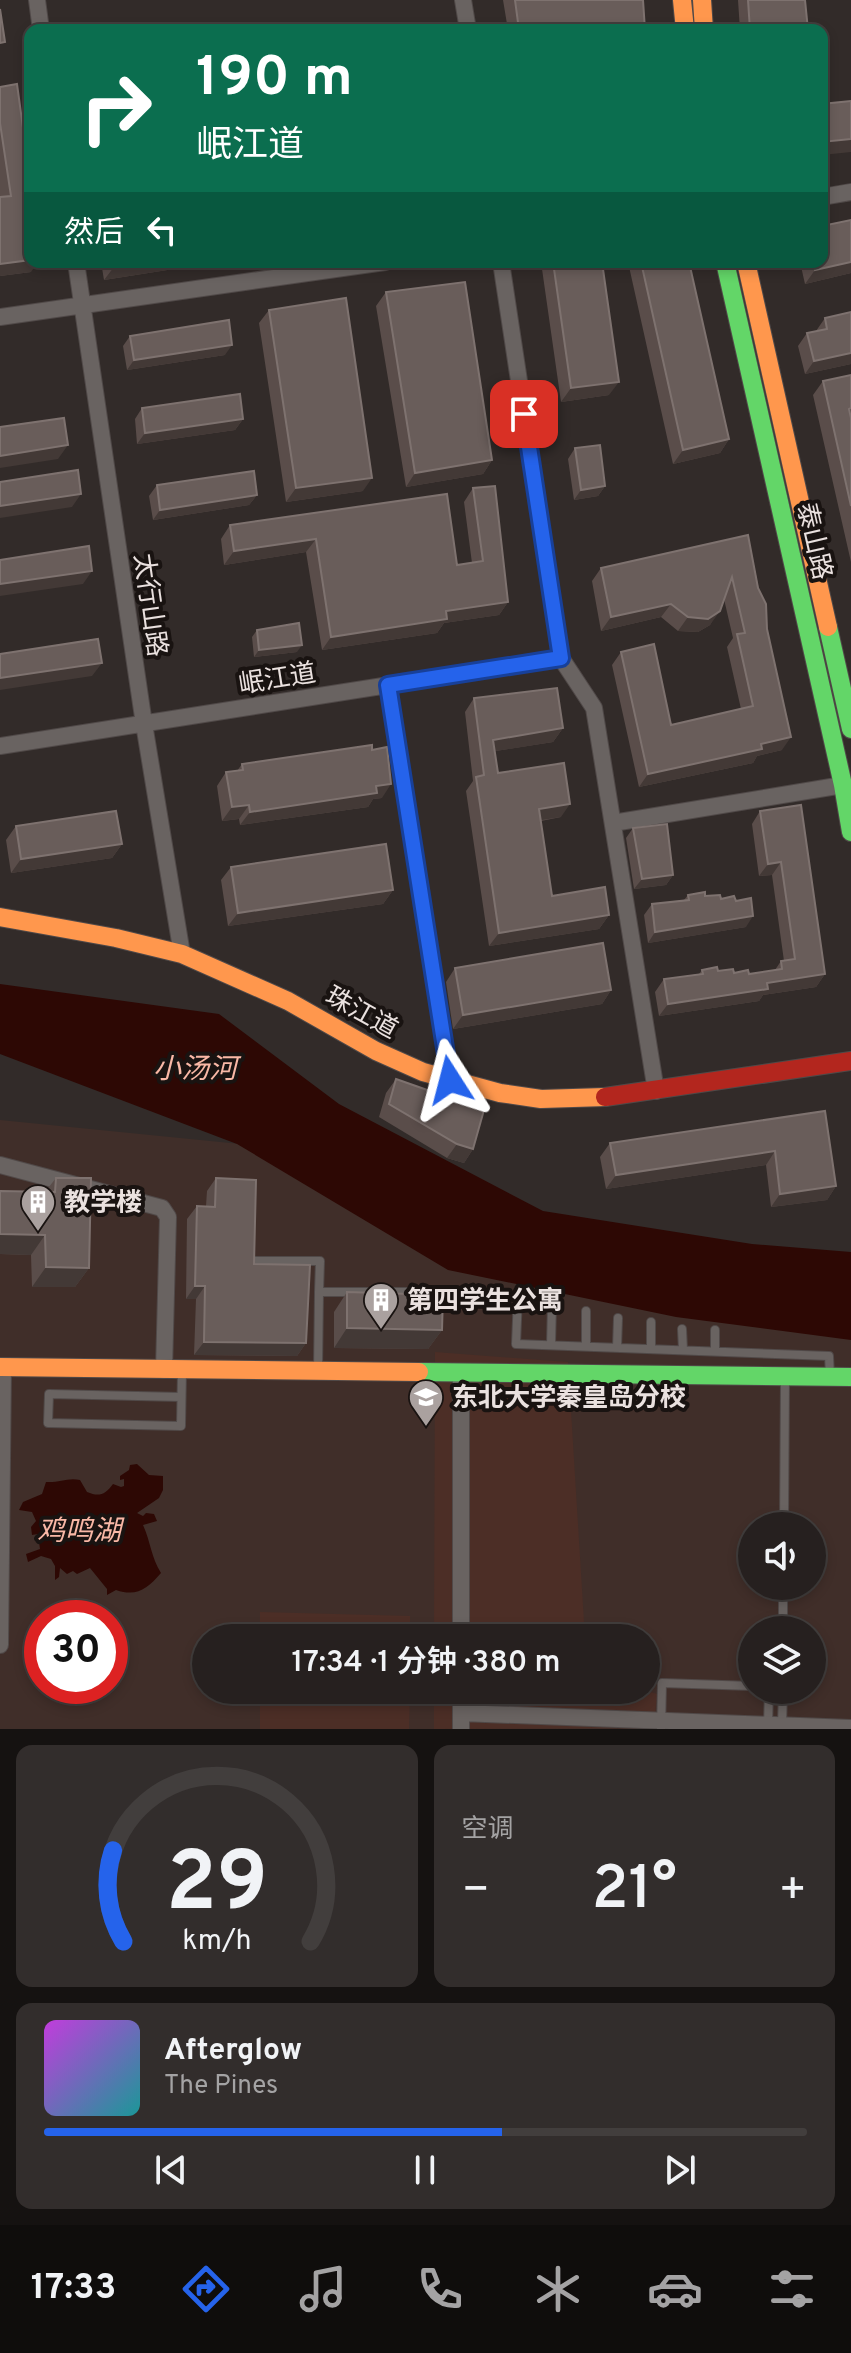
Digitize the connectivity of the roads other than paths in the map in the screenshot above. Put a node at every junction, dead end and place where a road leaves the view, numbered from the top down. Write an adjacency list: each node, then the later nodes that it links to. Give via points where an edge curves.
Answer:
1 (37, 0): 5 (street)
2 (463, 0): 6 (street)
3 (682, 0): 7 (street)
4 (702, 0): 8 (street)
5 (40, 24)
6 (467, 24)
7 (684, 24)
8 (704, 24)
9 (851, 192): 10 (street)
10 (828, 196)
11 (77, 268): 16 (street, 太行山路)
12 (342, 268): 16 (street)
13 (502, 268): 18 (street)
14 (726, 268): 23 (street, 泰山路)
15 (747, 268): 21 (street)
16 (82, 304): 17 (street); 20 (street, 太行山路)
17 (0, 317)
18 (561, 658): 19 (street, 岷江道); 24 (street, via 594,708)
19 (388, 685): 20 (street, 岷江道); 29 (street)
20 (144, 724): 22 (street, 岷江道); 27 (street, 太行山路)
21 (851, 729)
22 (0, 746)
23 (843, 785): 24 (street); 25 (street, 泰山路)
24 (613, 823): 30 (street)
25 (851, 832)
26 (0, 917): 27 (street, 珠江道)
27 (182, 954): 29 (street, 珠江道, via 288,1001 376,1051)
28 (851, 1061): 30 (street, 珠江道)
29 (450, 1080): 30 (street, 珠江道, via 541,1099)
30 (656, 1091)
31 (0, 1165): 49 (street, via 162,1208 168,1217)
32 (252, 1261): 33 (lane, via 320,1261)
33 (319, 1292): 34 (lane); 50 (lane)
34 (427, 1292)
35 (518, 1296): 42 (lane, via 516,1344)
36 (552, 1304): 42 (lane)
37 (586, 1311): 43 (lane)
38 (618, 1318): 44 (lane)
39 (651, 1322): 45 (lane)
40 (682, 1329): 46 (lane)
41 (715, 1330): 47 (lane)
42 (551, 1345): 43 (lane)
43 (586, 1346): 44 (lane)
44 (617, 1348): 45 (lane)
45 (651, 1349): 46 (lane)
46 (683, 1350): 47 (lane)
47 (715, 1351): 53 (lane, via 829,1356)
48 (2, 1367): 49 (street); 58 (street)
49 (173, 1370): 50 (street); 55 (lane)
50 (317, 1371): 51 (street)
51 (461, 1374): 52 (street); 57 (street)
52 (785, 1376): 53 (street); 56 (lane)
53 (830, 1377): 54 (street)
54 (851, 1377)
55 (181, 1397): 55 (lane, via 181,1426 48,1423 49,1394)
56 (784, 1512)
57 (461, 1624)
58 (0, 1645)
59 (738, 1686): 63 (lane, via 662,1683)
60 (771, 1704): 64 (lane)
61 (779, 1704): 64 (lane)
62 (461, 1721): 63 (street)
63 (661, 1725): 64 (street)
64 (773, 1727): 65 (street)
65 (851, 1728)

